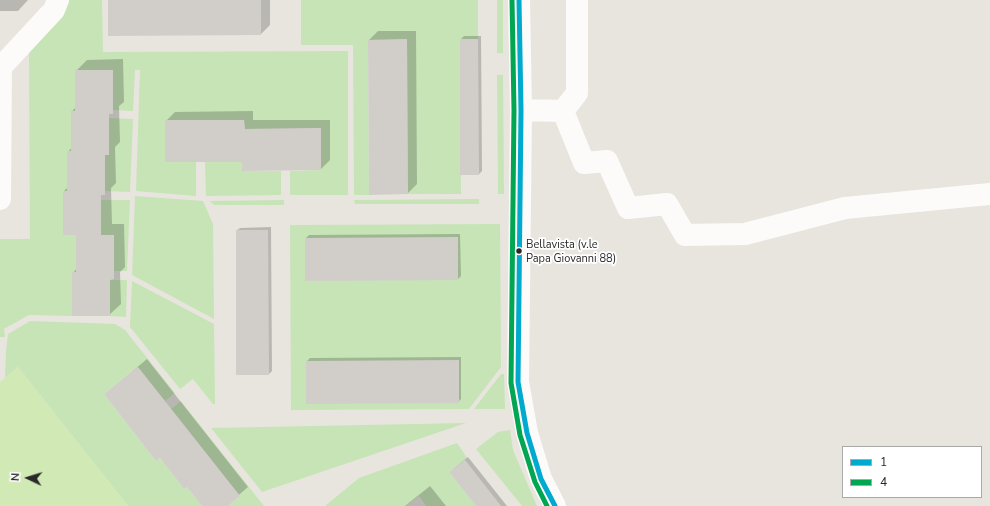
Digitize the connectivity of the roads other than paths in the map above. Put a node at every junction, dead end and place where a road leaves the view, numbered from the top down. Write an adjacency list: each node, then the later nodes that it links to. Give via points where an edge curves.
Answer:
1 (58, 0): 7 (street, via 54,10 1,67)
2 (520, 0): 4 (street)
3 (577, 0): 5 (street, via 577,93)
4 (521, 110): 5 (street); 8 (street, via 518,382 527,433 540,479)
5 (563, 111): 6 (street, via 584,163 607,161 628,208 667,204 686,236 745,234 845,208)
6 (990, 194)
7 (0, 198)
8 (555, 506)

